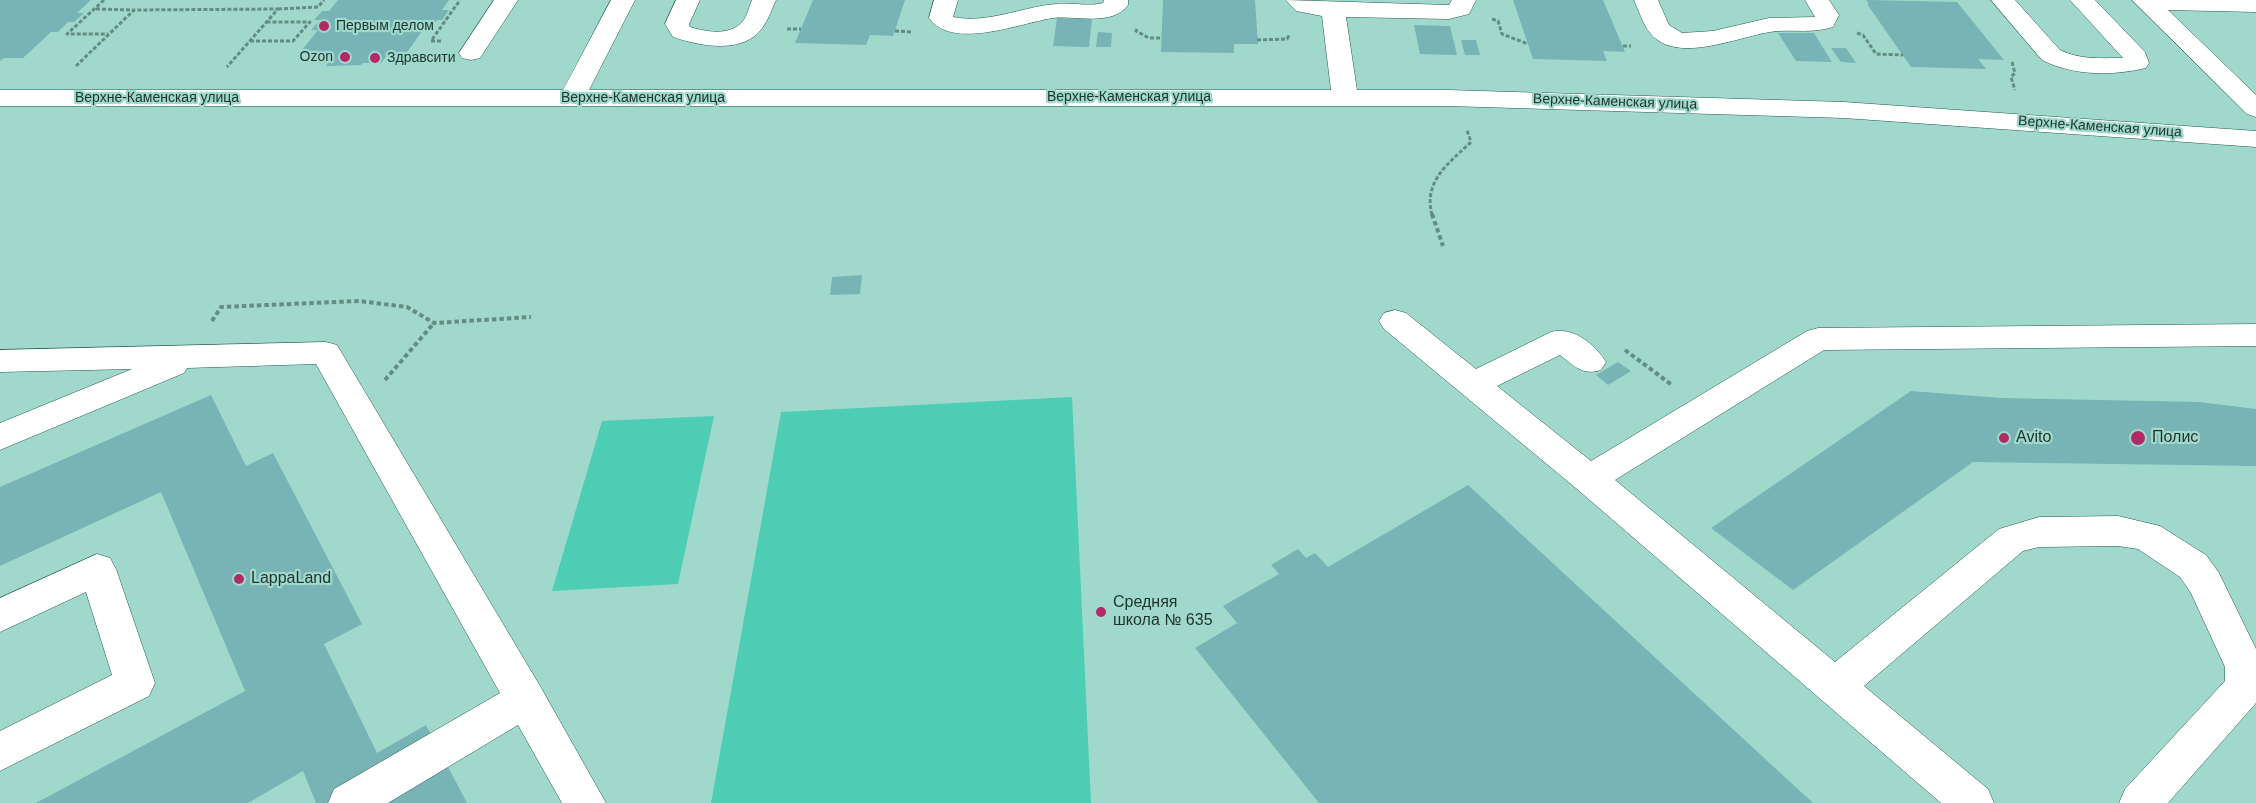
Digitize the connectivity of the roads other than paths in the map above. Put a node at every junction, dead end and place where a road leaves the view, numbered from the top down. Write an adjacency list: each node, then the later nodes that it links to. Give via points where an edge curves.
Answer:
1 (506, 0): 17 (street)
2 (623, 0): 20 (street)
3 (688, 0): 4 (street, via 677,24 681,32 729,37 751,28)
4 (764, 0)
5 (946, 0): 6 (street, via 941,18 945,23 981,26 1054,10 1103,11 1116,5)
6 (1116, 0)
7 (1298, 0): 15 (street, via 1304,6)
8 (1646, 0): 16 (street, via 1660,30 1683,39 1707,40 1771,25 1813,25)
9 (2003, 0): 10 (street, via 2051,55 2061,61 2137,63 2136,57)
10 (2082, 0)
11 (2146, 2): 14 (street); 21 (street)
12 (1385, 5): 13 (street, via 1449,12); 15 (street)
13 (1462, 5)
14 (2256, 5)
15 (1333, 9): 18 (street)
16 (1821, 11)
17 (471, 53)
18 (1345, 97): 20 (street, Верхне-Каменская улица); 22 (street, Верхне-Каменская улица, via 1844,110)
19 (0, 98): 20 (street, Верхне-Каменская улица)
20 (572, 98)
21 (2256, 109)
22 (2256, 139)
23 (1395, 321): 28 (street)
24 (2256, 335): 30 (street, via 1818,339)
25 (190, 358): 26 (street); 29 (street); 33 (street, via 326,353)
26 (0, 361)
27 (1590, 362): 28 (street, via 1562,340)
28 (1472, 385): 30 (street)
29 (0, 437)
30 (1589, 479): 32 (street)
31 (0, 616): 34 (street, via 97,569 135,683)
32 (1834, 687): 37 (street); 38 (street, via 2012,539 2039,532 2118,531 2147,536 2193,566 2206,584 2245,667 2245,687)
33 (526, 699): 35 (street); 36 (street)
34 (0, 752)
35 (349, 803)
36 (585, 803)
37 (1973, 803)
38 (2140, 803)

